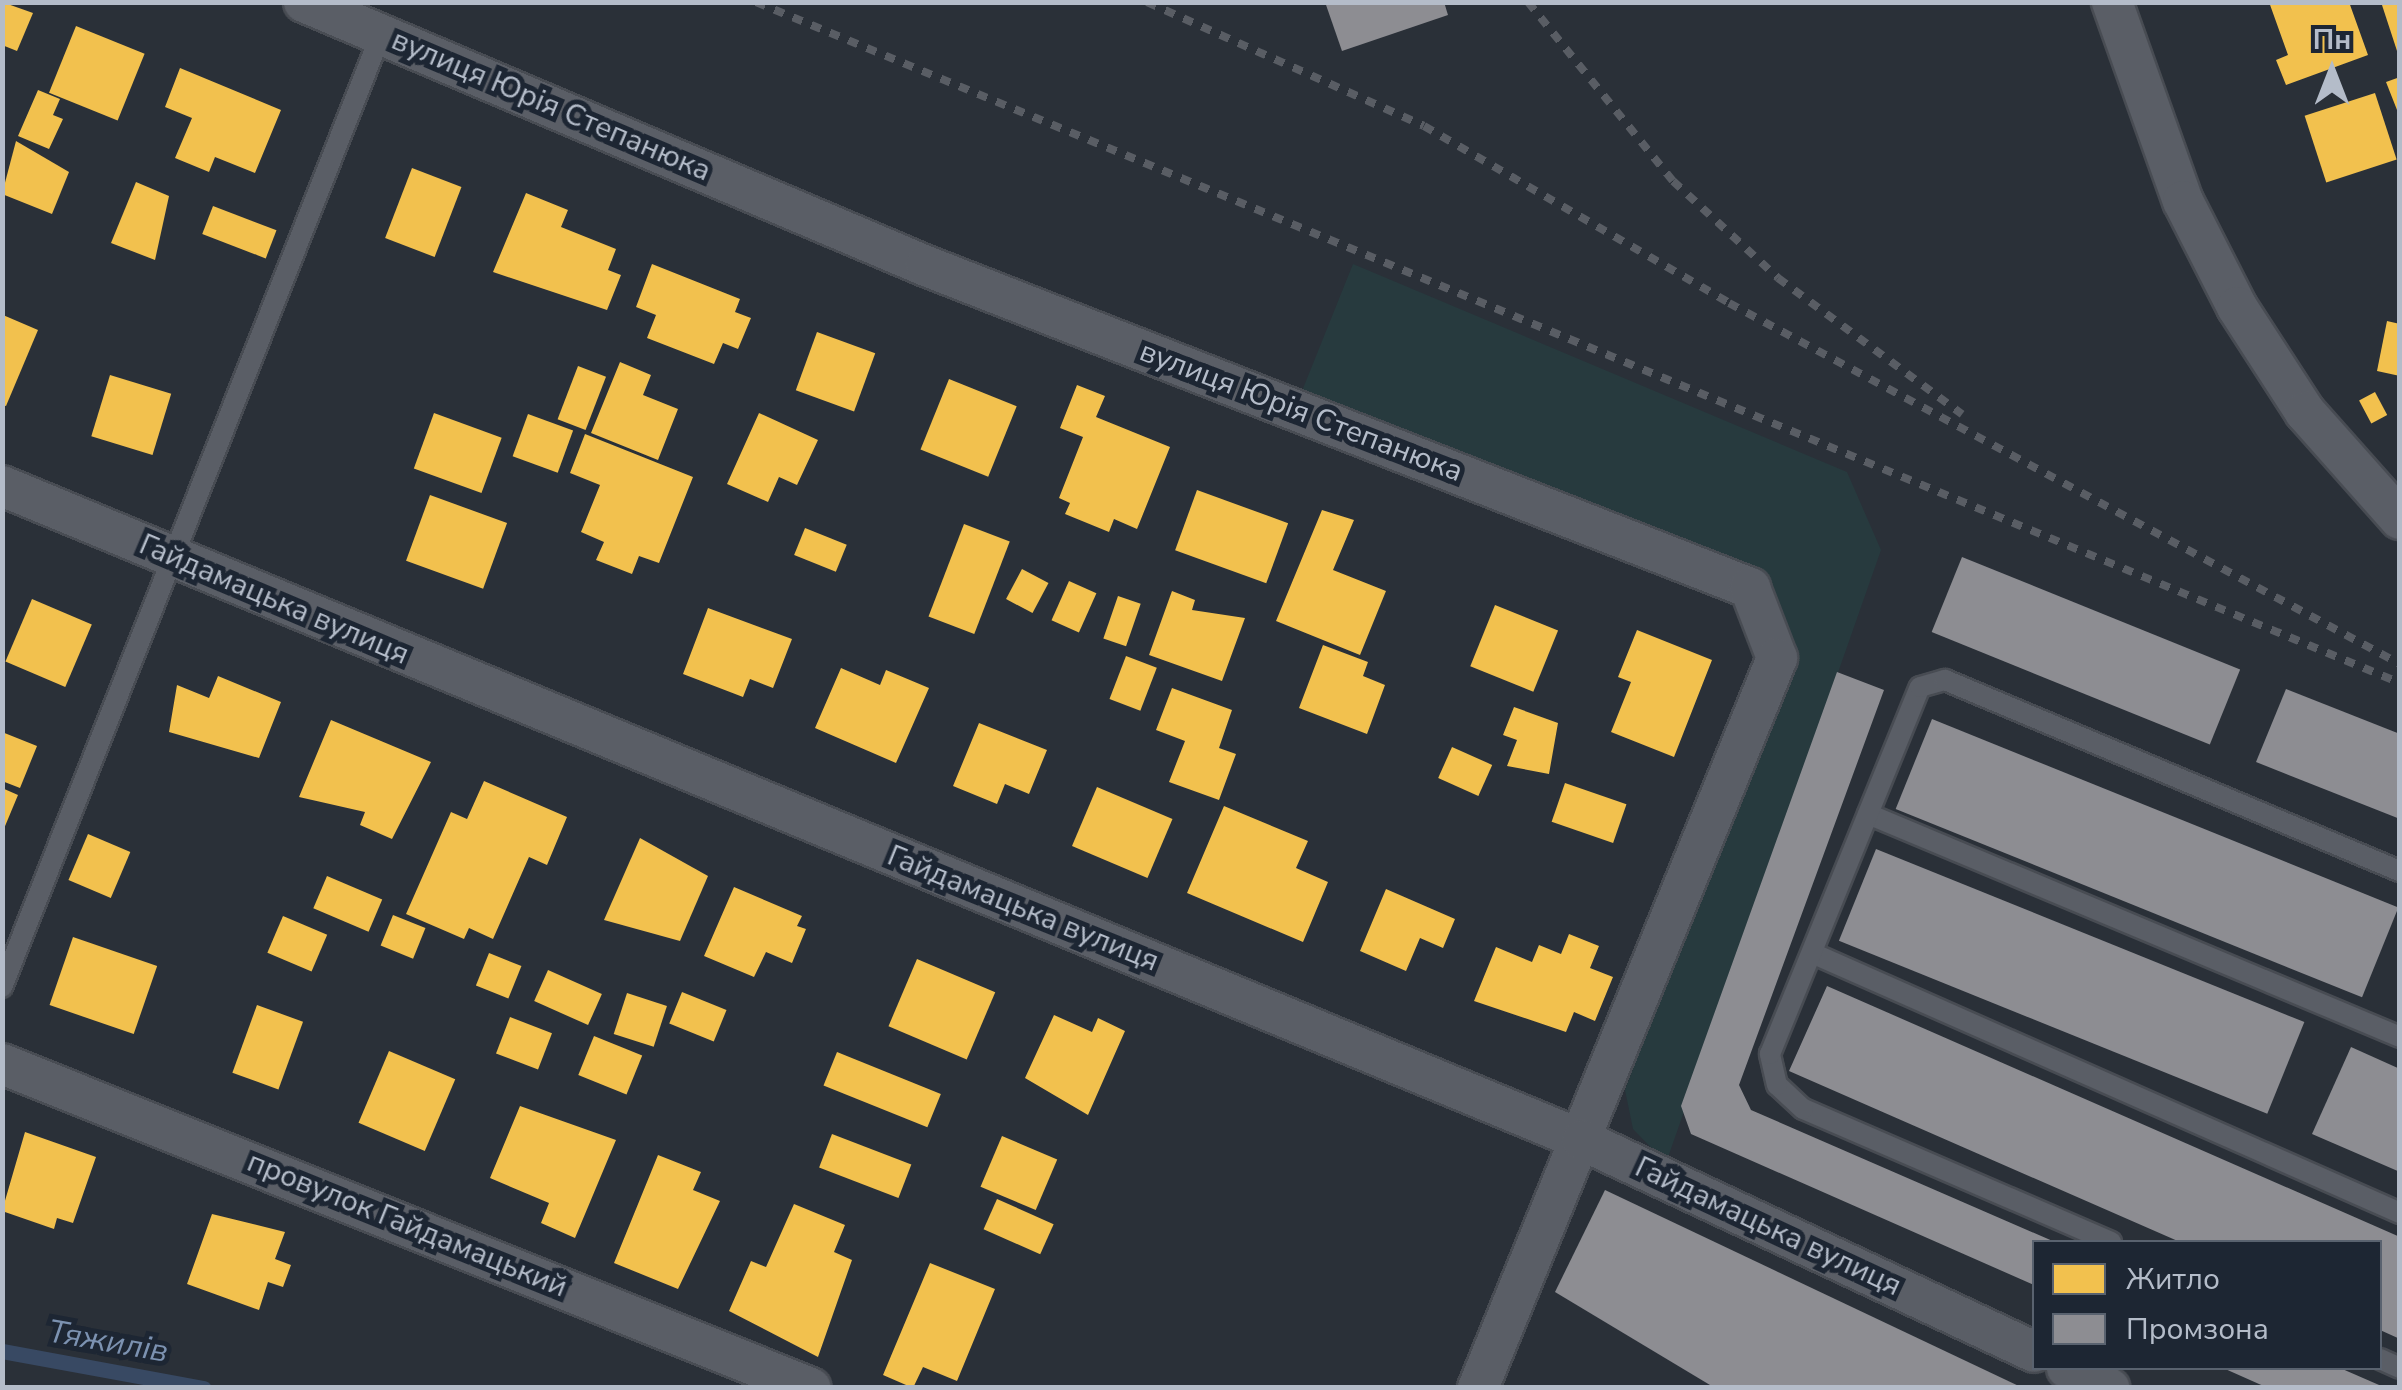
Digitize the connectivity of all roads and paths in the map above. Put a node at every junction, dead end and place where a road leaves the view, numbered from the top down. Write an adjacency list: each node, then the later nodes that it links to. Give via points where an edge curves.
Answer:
1 (304, 2): 3 (street, вулиця Юрія Степанюка)
2 (2112, 2): 5 (street, via 2183,201 2236,307 2305,412)
3 (381, 34): 6 (lane); 13 (street, вулиця Юрія Степанюка, via 926,266 1750,588 1777,658)
4 (2, 486): 6 (street, Гайдамацька вулиця)
5 (2400, 519)
6 (178, 560): 10 (lane); 13 (street, Гайдамацька вулиця)
7 (1868, 814): 8 (lane, via 1920,687 1945,680); 9 (lane); 11 (lane)
8 (2400, 871)
9 (1812, 953): 14 (lane); 15 (lane, via 1770,1054 1776,1084 1803,1109)
10 (2, 987)
11 (2400, 1037)
12 (2, 1064): 18 (street, провулок Гайдамацький)
13 (1582, 1140): 16 (street, Гайдамацька вулиця); 19 (street)
14 (2400, 1213)
15 (2106, 1240)
16 (2032, 1351)
17 (2071, 1370): 20 (street)
18 (811, 1388)
19 (1478, 1388)
20 (2110, 1388)

